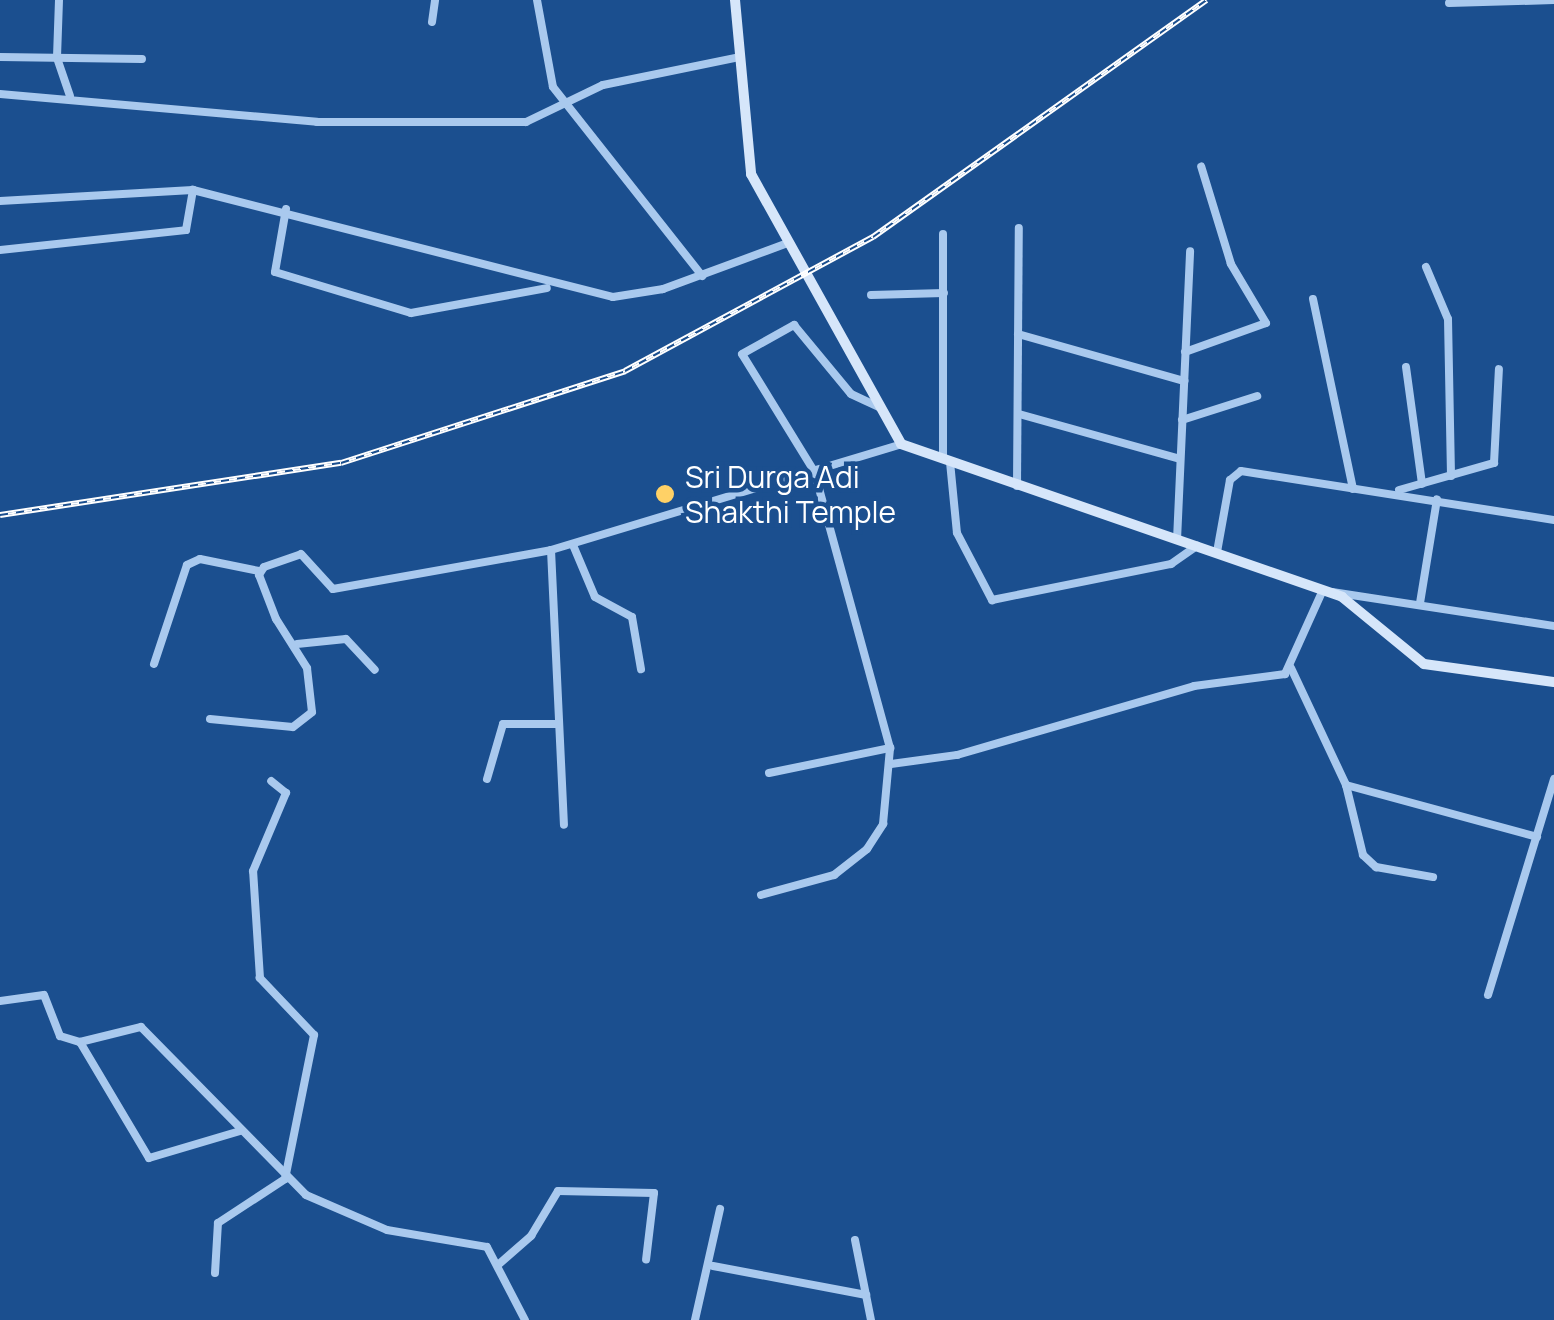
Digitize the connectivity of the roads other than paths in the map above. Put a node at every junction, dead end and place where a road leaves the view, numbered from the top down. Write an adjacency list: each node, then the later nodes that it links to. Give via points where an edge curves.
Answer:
1 (59, 0): 9 (street)
2 (436, 0): 7 (street)
3 (537, 0): 14 (street, via 553,87)
4 (735, 0): 10 (street)
5 (1554, 0): 6 (street)
6 (1448, 4)
7 (432, 22)
8 (0, 57): 9 (street)
9 (57, 58): 11 (street); 13 (street)
10 (734, 58): 14 (street, via 603,85); 21 (street, via 751,174)
11 (142, 60)
12 (0, 94): 13 (street)
13 (70, 96): 14 (street, via 317,122 538,122)
14 (573, 106): 25 (street)
15 (1202, 166): 31 (street, via 1231,264 1266,323)
16 (193, 190): 17 (street); 18 (street); 22 (street, via 186,230)
17 (0, 201)
18 (286, 210): 26 (street); 26 (street, via 276,272 411,313)
19 (1019, 228): 30 (street)
20 (943, 234): 27 (street)
21 (784, 244): 25 (street); 36 (street)
22 (0, 250)
23 (1190, 251): 31 (street)
24 (1426, 267): 43 (street, via 1448,319)
25 (702, 276): 26 (street, via 613,297)
26 (551, 287)
27 (944, 293): 28 (street); 41 (street)
28 (871, 295)
29 (1314, 299): 46 (street)
30 (1018, 334): 34 (street); 37 (street)
31 (1185, 352): 34 (street)
32 (1406, 367): 44 (street)
33 (1500, 369): 43 (street, via 1499,454)
34 (1184, 381): 38 (street)
35 (1257, 396): 38 (street)
36 (879, 407): 39 (street); 42 (street, via 844,387 803,328 748,347 743,361)
37 (1019, 414): 40 (street); 45 (street)
38 (1182, 420): 40 (street)
39 (901, 444): 41 (street); 42 (street)
40 (1180, 459): 50 (street)
41 (947, 461): 45 (street); 52 (street, via 957,533 992,600 1171,564)
42 (814, 471): 51 (street); 67 (street)
43 (1451, 476): 44 (street)
44 (1422, 484): 47 (street)
45 (1017, 486): 50 (street)
46 (1353, 489): 47 (street); 54 (street, via 1240,471 1230,480)
47 (1395, 492): 48 (street)
48 (1437, 499): 49 (street); 57 (street)
49 (1554, 520)
50 (1177, 540): 52 (street)
51 (573, 545): 53 (street); 62 (street, via 596,597 632,617)
52 (1196, 546): 54 (street)
53 (551, 550): 55 (street, via 333,590 301,554); 66 (street)
54 (1217, 552): 56 (street)
55 (259, 572): 59 (street); 60 (street, via 200,558 187,565)
56 (1326, 591): 57 (street); 61 (street); 64 (street, via 1424,664)
57 (1420, 603): 58 (street)
58 (1554, 626)
59 (296, 644): 63 (street, via 346,639); 65 (street, via 309,718 293,727)
60 (154, 664)
61 (1291, 668): 68 (street); 73 (street)
62 (641, 669)
63 (375, 670)
64 (1554, 682)
65 (210, 719)
66 (558, 724): 70 (street, via 503,724); 74 (street)
67 (890, 748): 68 (street); 69 (street)
68 (891, 764): 77 (street, via 883,824 866,850 834,875)
69 (769, 772)
70 (487, 779)
71 (1554, 779): 75 (street)
72 (271, 781): 82 (street, via 286,793 253,872 260,978 314,1035)
73 (1346, 785): 75 (street); 76 (street, via 1369,863)
74 (564, 825)
75 (1537, 837): 78 (street)
76 (1433, 877)
77 (761, 895)
78 (1488, 996)
79 (0, 1000): 80 (street, via 44,995 60,1036)
80 (80, 1042): 81 (street, via 140,1027); 81 (street, via 149,1158)
81 (240, 1132): 82 (street)
82 (285, 1179): 86 (street, via 338,1214 476,1240); 88 (street, via 218,1223)
83 (720, 1210): 87 (street)
84 (855, 1240): 89 (street)
85 (646, 1260): 86 (street, via 654,1193 558,1191 531,1236)
86 (499, 1264): 90 (street)
87 (713, 1266): 89 (street); 91 (street)
88 (215, 1273)
89 (866, 1294): 92 (street)
90 (525, 1320)
91 (695, 1320)
92 (871, 1320)

